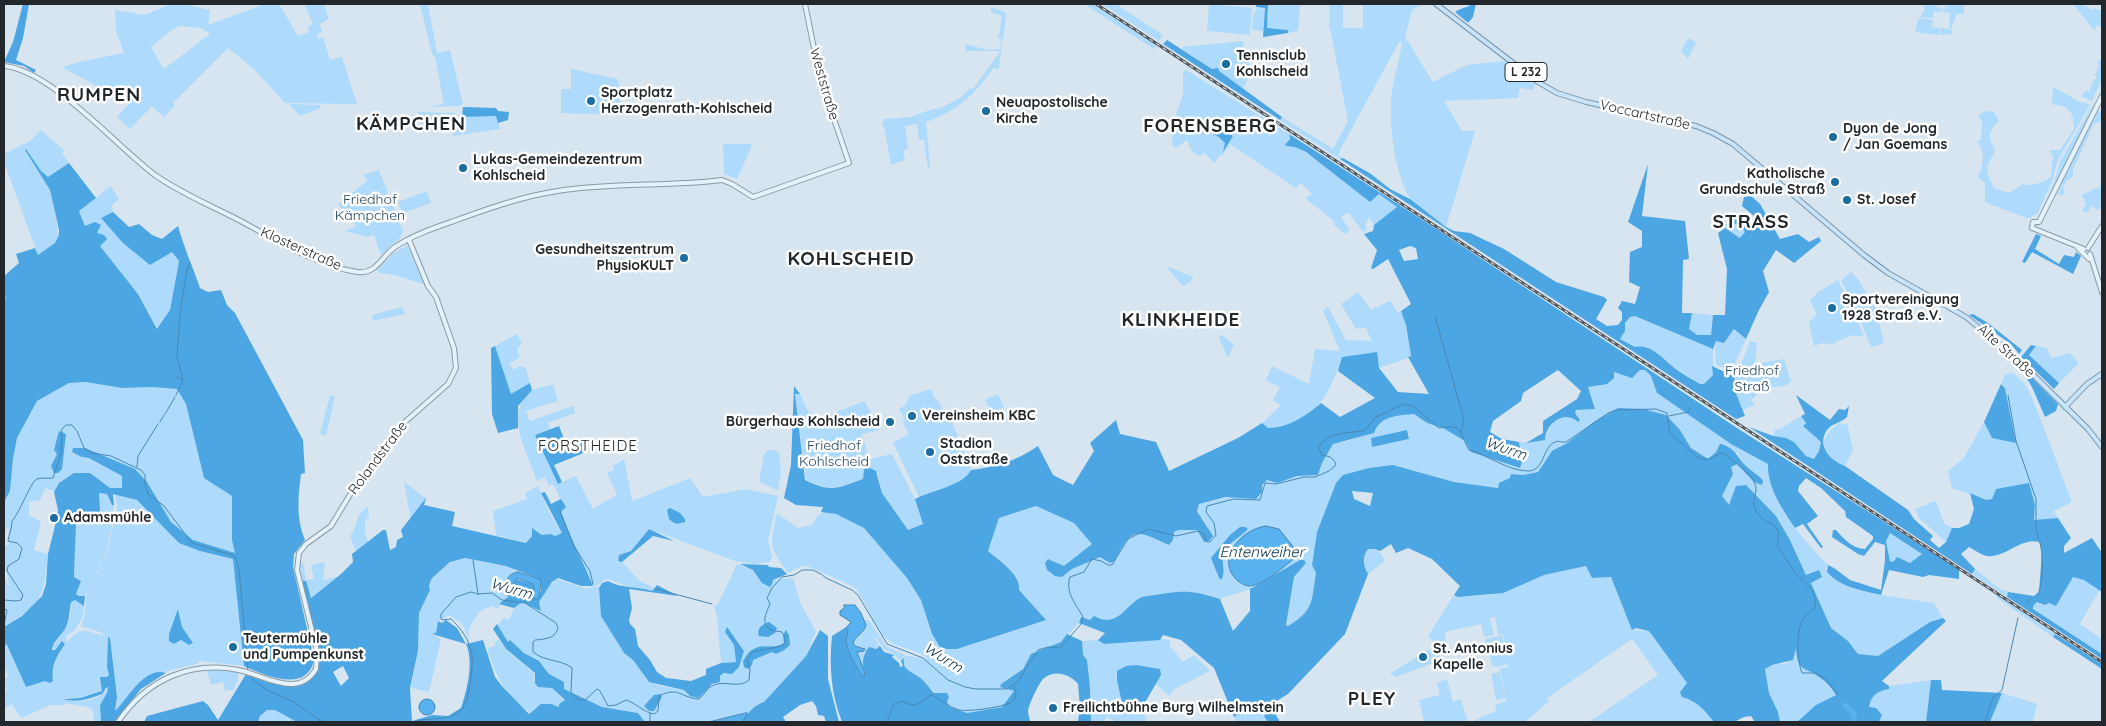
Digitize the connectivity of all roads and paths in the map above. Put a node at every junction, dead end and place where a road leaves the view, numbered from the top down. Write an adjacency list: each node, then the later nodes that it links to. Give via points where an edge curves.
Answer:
1 (806, 4): 5 (main road, Weststraße, via 820,78 849,164)
2 (1436, 4): 7 (main road, Voccartstraße / L 232, via 1538,82 1558,93 1696,126 1724,138)
3 (4, 66): 8 (main road, Klosterstraße, via 25,72 72,102 154,174 188,195 308,256 341,269 372,270 395,247)
4 (2102, 96): 9 (main road, via 2038,226)
5 (751, 197): 8 (main road, Klosterstraße, via 722,180 548,192 488,209)
6 (2102, 226): 9 (main road)
7 (1846, 239): 12 (main road, Alte Straße / L 232, via 1888,273 1970,320 2006,348)
8 (409, 240): 14 (main road, Rolandstraße, via 428,286 436,296 456,356 456,368 453,378 443,390 403,424 356,483 333,523 306,544 297,559 317,651 316,670 305,681 291,684 242,671 210,667 189,669 153,685)
9 (2085, 249): 10 (main road)
10 (2102, 292)
11 (2102, 374): 12 (main road, via 2087,384)
12 (2065, 407): 13 (main road, Alte Straße / L 232)
13 (2102, 447)
14 (118, 722)

